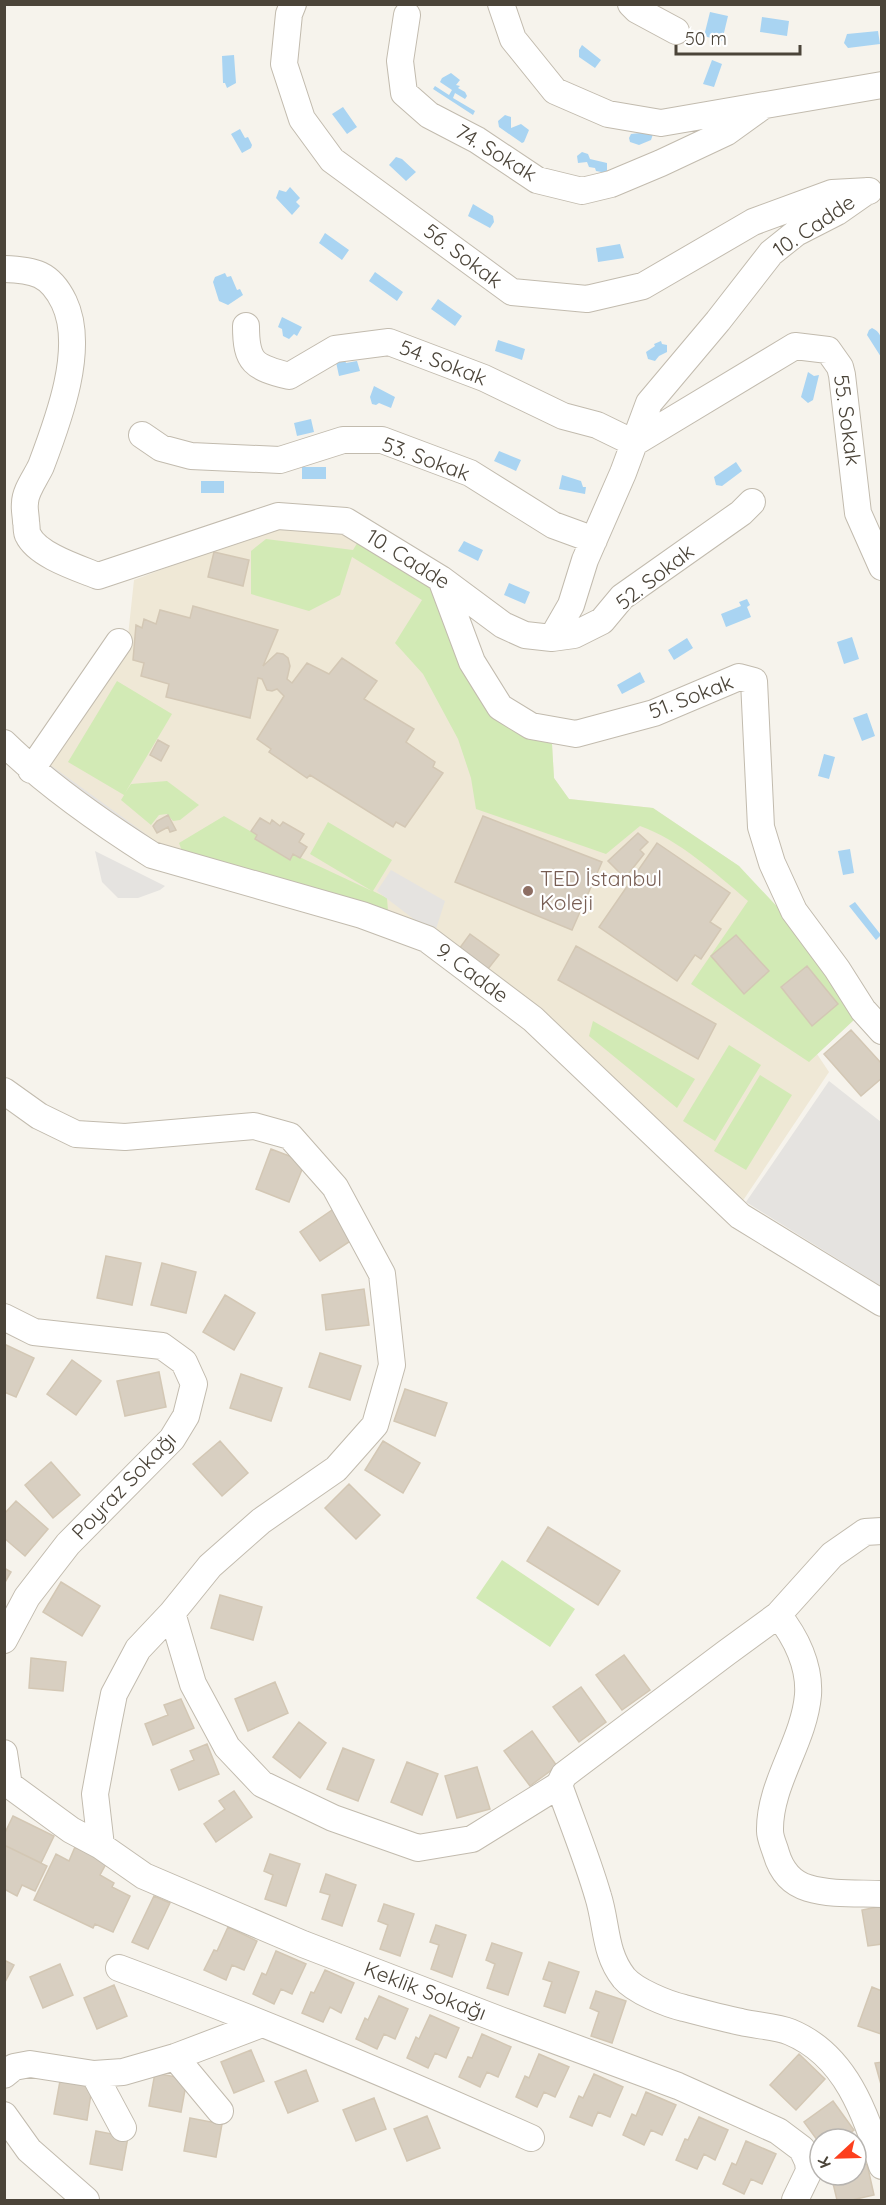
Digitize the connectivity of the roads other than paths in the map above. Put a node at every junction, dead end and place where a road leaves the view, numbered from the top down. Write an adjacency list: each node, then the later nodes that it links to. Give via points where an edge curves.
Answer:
1 (293, 4): 8 (street, 56. Sokak, via 284,64 302,119 332,160 512,292 587,299 643,286 753,222 832,193)
2 (501, 4): 7 (street, 74. Sokak, via 513,39 555,91 608,114 661,123)
3 (631, 4): 5 (street)
4 (407, 15): 7 (street, 74. Sokak, via 400,61 404,93 429,115 477,140 537,180 582,191 611,184 727,132)
5 (676, 31)
6 (882, 85): 7 (street, 74. Sokak)
7 (763, 106)
8 (874, 191): 12 (street, 10. Cadde, via 796,233 771,253 649,403)
9 (4, 269): 16 (street, 10. Cadde, via 29,270 45,277 57,289 67,309 71,330 67,384 24,501 28,535 47,556 98,576 278,516 346,521)
10 (246, 326): 12 (street, 54. Sokak, via 246,350 261,368 289,376 335,349 389,342)
11 (142, 435): 14 (street, 53. Sokak, via 161,448 191,456 280,460 343,441 382,440 470,473 553,525)
12 (634, 443): 14 (street, 10. Cadde); 15 (street, 55. Sokak, via 795,346 828,350 840,367 858,513)
13 (752, 502): 17 (street, 52. Sokak, via 622,597 602,621 574,635)
14 (594, 540): 17 (street, 10. Cadde, via 571,605)
15 (882, 567)
16 (441, 579): 17 (street, 10. Cadde, via 503,625 525,635); 21 (street, 51. Sokak, via 472,662 500,707 531,726 576,734 654,713 739,677 754,681 760,827 772,863 794,911)
17 (552, 638)
18 (119, 642): 20 (street)
19 (4, 743): 20 (street, 9. Cadde)
20 (31, 770): 23 (street, 9. Cadde, via 152,855 362,915 427,939 533,1018 740,1216)
21 (882, 1031)
22 (4, 1091): 26 (street, via 39,1116 76,1134 125,1137 254,1126 290,1136 334,1187 382,1274 392,1365 375,1425 336,1469 261,1521 210,1566)
23 (882, 1303)
24 (4, 1317): 28 (street, Poyraz Sokağı, via 34,1332 162,1346 184,1362 194,1384 186,1416 172,1439 68,1544 27,1597)
25 (882, 1531): 27 (street, via 865,1533 832,1555)
26 (172, 1613): 30 (street, via 194,1684 227,1747 262,1784 333,1818 418,1848 471,1839); 32 (street, via 138,1649 114,1694 96,1794)
27 (778, 1616): 30 (street, via 564,1775); 33 (street, via 803,1659 808,1695 771,1811 770,1834 778,1862 787,1877 807,1888)
28 (4, 1640)
29 (4, 1753): 31 (street)
30 (559, 1785): 43 (street, via 599,1900 606,1942 625,1979 646,1994 674,2006 789,2031 815,2045 835,2063 854,2091)
31 (6, 1787): 32 (street, Keklik Sokağı)
32 (101, 1846): 45 (street, Keklik Sokağı, via 144,1876 303,1944 678,2086 778,2131 802,2149 808,2162 809,2171)
33 (882, 1894)
34 (119, 1968): 35 (street)
35 (262, 2025): 36 (street); 42 (street)
36 (176, 2057): 37 (street, via 123,2072); 39 (street)
37 (94, 2074): 38 (street, via 30,2064 14,2067); 41 (street)
38 (4, 2075)
39 (220, 2111)
40 (4, 2115): 44 (street, via 29,2150)
41 (123, 2128)
42 (531, 2138)
43 (882, 2166)
44 (86, 2200)
45 (795, 2200)

